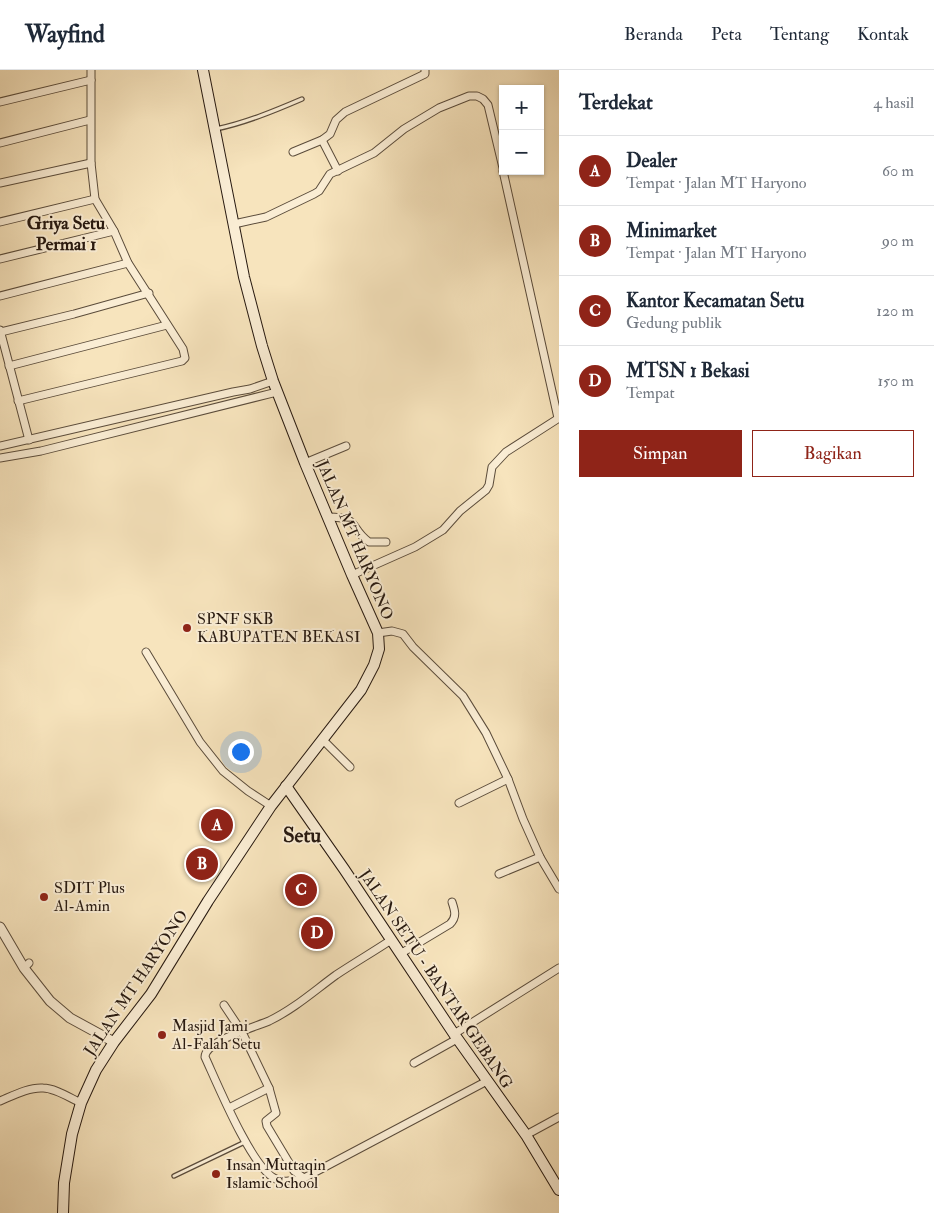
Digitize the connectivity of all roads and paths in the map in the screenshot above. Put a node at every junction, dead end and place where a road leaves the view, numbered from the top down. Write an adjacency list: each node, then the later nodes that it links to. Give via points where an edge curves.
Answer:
1 (91, 70): 4 (street)
2 (203, 70): 8 (main road, JALAN MT HARYONO)
3 (425, 70): 9 (street, via 420,78 345,112)
4 (91, 80): 6 (street); 7 (street)
5 (302, 99): 8 (lane)
6 (0, 102)
7 (90, 120): 10 (street); 13 (street)
8 (215, 129): 19 (main road, JALAN MT HARYONO)
9 (322, 140): 11 (street); 14 (street)
10 (0, 143)
11 (293, 152)
12 (499, 153): 14 (street, via 488,106 483,99 469,96 421,118 374,153)
13 (91, 163): 16 (street); 17 (street)
14 (338, 171): 19 (street, via 330,174 319,191 308,198 266,217)
15 (504, 175): 31 (street)
16 (0, 183)
17 (95, 199): 18 (street); 20 (street)
18 (0, 222)
19 (234, 224): 28 (main road, JALAN MT HARYONO, via 253,315)
20 (114, 231): 21 (street); 22 (street)
21 (0, 259)
22 (128, 263): 23 (street); 24 (street)
23 (149, 293): 25 (street); 26 (street)
24 (0, 296)
25 (167, 325): 27 (street); 30 (street, via 183,349 185,358 182,361)
26 (0, 331): 27 (street)
27 (9, 366): 30 (street)
28 (273, 381): 29 (main road, JALAN MT HARYONO); 32 (street)
29 (277, 392): 35 (street, via 41,451); 36 (main road, JALAN MT HARYONO)
30 (18, 401): 32 (street)
31 (558, 418): 39 (street, via 506,452 492,467 486,490 443,530 415,547)
32 (29, 440): 33 (street)
33 (0, 446)
34 (346, 446): 36 (street)
35 (0, 458)
36 (305, 464): 37 (main road, JALAN MT HARYONO)
37 (328, 516): 38 (street, via 351,521 369,542); 39 (main road, JALAN MT HARYONO)
38 (386, 542)
39 (352, 576): 40 (main road, JALAN MT HARYONO)
40 (378, 633): 42 (main road, JALAN MT HARYONO, via 374,665 361,690); 44 (street, via 392,631 403,634 463,696 486,733)
41 (146, 652): 47 (street, via 200,742 223,771)
42 (323, 740): 43 (street); 45 (main road, JALAN MT HARYONO)
43 (350, 767)
44 (508, 779): 46 (street); 48 (street)
45 (286, 786): 47 (main road, JALAN MT HARYONO); 53 (main road, JALAN SETU - BANTAR GEBANG)
46 (459, 803)
47 (271, 806): 59 (main road, JALAN MT HARYONO, via 151,994)
48 (540, 857): 49 (street); 50 (street)
49 (499, 874)
50 (559, 889)
51 (452, 902): 54 (street, via 456,912 450,924)
52 (0, 927): 59 (street, via 36,985 60,1011)
53 (391, 940): 54 (main road, JALAN SETU - BANTAR GEBANG); 57 (street, via 292,1008)
54 (400, 954): 58 (main road, JALAN SETU - BANTAR GEBANG)
55 (559, 968): 58 (street)
56 (224, 1005): 57 (street)
57 (242, 1032): 62 (street); 65 (street, via 221,1039 204,1056)
58 (456, 1037): 60 (street); 61 (main road, JALAN SETU - BANTAR GEBANG)
59 (114, 1042): 64 (main road, JALAN MT HARYONO, via 88,1084)
60 (414, 1063)
61 (487, 1081): 67 (main road, JALAN SETU - BANTAR GEBANG); 70 (street)
62 (269, 1088): 65 (street); 70 (street, via 276,1113 266,1121 267,1126 294,1171)
63 (0, 1102): 64 (street, via 42,1088)
64 (81, 1102): 72 (main road, JALAN MT HARYONO, via 68,1154)
65 (229, 1108): 68 (street)
66 (559, 1117): 67 (street)
67 (526, 1136): 71 (main road, JALAN SETU - BANTAR GEBANG)
68 (245, 1141): 69 (lane); 70 (street, via 272,1178 289,1181)
69 (174, 1176)
70 (304, 1178)
71 (559, 1190)
72 (63, 1213)

